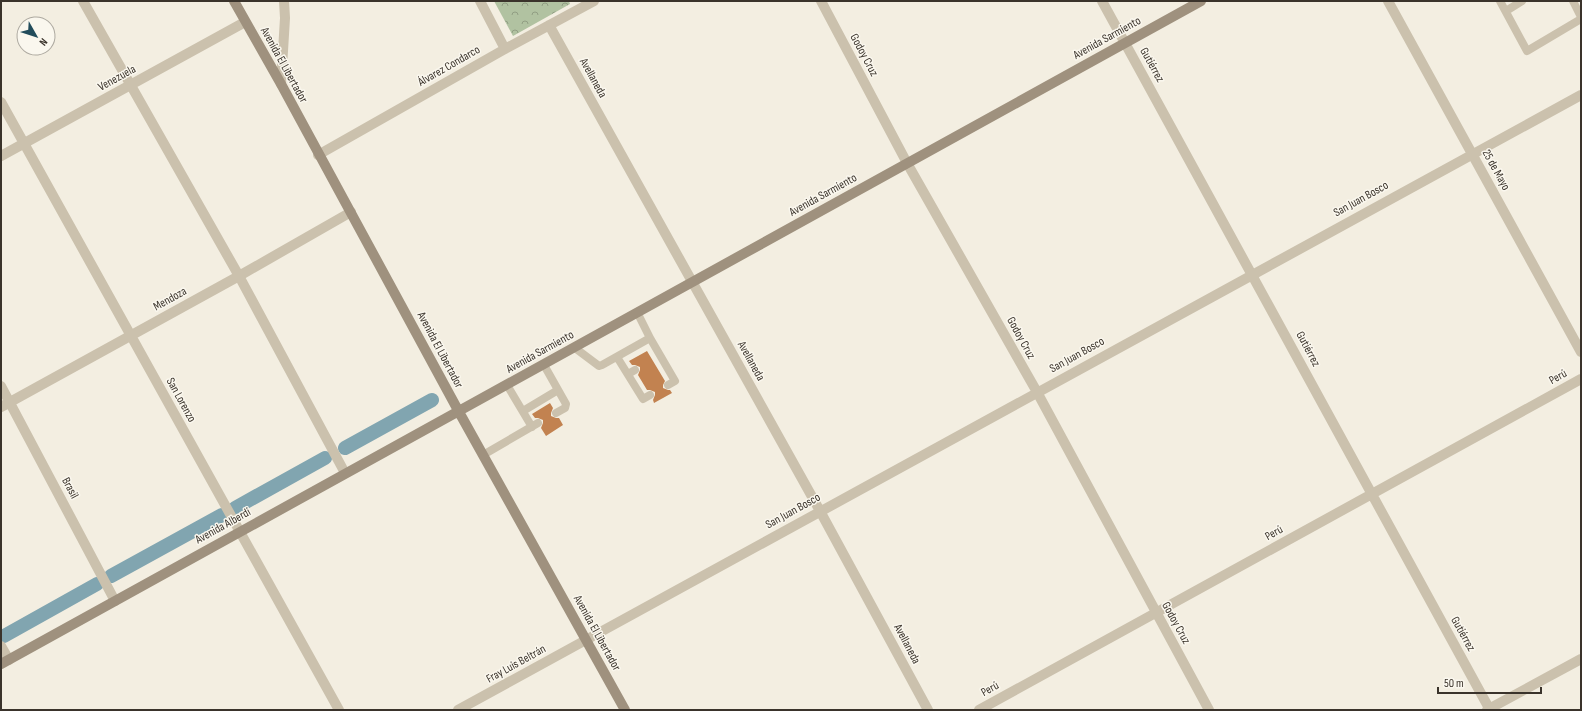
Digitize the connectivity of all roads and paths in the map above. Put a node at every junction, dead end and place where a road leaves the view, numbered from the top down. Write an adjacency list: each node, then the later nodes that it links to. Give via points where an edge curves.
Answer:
1 (83, 1): 20 (street)
2 (234, 1): 15 (main road, Avenida El Libertador)
3 (284, 1): 19 (street)
4 (480, 1): 18 (street)
5 (821, 1): 27 (street, Godoy Cruz)
6 (1102, 1): 17 (street, Gutiérrez)
7 (1200, 1): 17 (main road, Avenida Sarmiento)
8 (1388, 1): 24 (street, 25 de Mayo)
9 (1500, 1): 13 (lane)
10 (1522, 1): 13 (lane)
11 (1574, 1): 14 (lane)
12 (589, 2): 16 (street, Álvarez Condarco)
13 (1506, 11): 14 (lane, via 1527,50)
14 (1581, 18)
15 (245, 22): 19 (main road, Avenida El Libertador); 20 (street, Venezuela)
16 (549, 25): 18 (street, Álvarez Condarco); 31 (street, Avellaneda)
17 (1125, 42): 27 (main road, Avenida Sarmiento); 29 (street, Gutiérrez)
18 (505, 49): 25 (street, Álvarez Condarco)
19 (281, 84): 25 (main road, Avenida El Libertador)
20 (130, 85): 23 (street, Venezuela); 30 (street)
21 (1581, 95): 24 (street, San Juan Bosco)
22 (1, 102): 23 (street, San Lorenzo)
23 (24, 144): 26 (street, Venezuela); 33 (street, San Lorenzo)
24 (1472, 153): 29 (street, San Juan Bosco); 36 (street, 25 de Mayo)
25 (318, 155): 28 (main road, Avenida El Libertador)
26 (1, 156)
27 (907, 163): 31 (main road, Avenida Sarmiento); 46 (street, Godoy Cruz)
28 (351, 212): 30 (street, Mendoza); 50 (main road, Avenida El Libertador)
29 (1252, 274): 46 (street, San Juan Bosco); 54 (street, Gutiérrez)
30 (239, 276): 33 (street, Mendoza); 53 (street)
31 (692, 283): 32 (main road, Avenida Sarmiento); 55 (street, Avellaneda)
32 (637, 312): 34 (lane); 35 (main road, Avenida Sarmiento)
33 (130, 335): 48 (street, Mendoza); 56 (street, San Lorenzo)
34 (650, 338): 37 (lane); 38 (lane)
35 (575, 348): 38 (lane, via 599,366); 40 (main road, Avenida Sarmiento)
36 (1581, 352)
37 (660, 355): 39 (lane); 43 (lane, via 675,381)
38 (617, 357): 47 (lane, via 631,372 643,399)
39 (652, 360)
40 (544, 365): 42 (main road, Avenida Sarmiento); 45 (lane)
41 (1581, 379): 54 (street, Perú)
42 (507, 385): 49 (lane); 50 (main road, Avenida Sarmiento)
43 (668, 385)
44 (1, 386): 48 (street, Brasil)
45 (558, 390): 49 (lane); 51 (lane, via 566,406)
46 (1036, 392): 55 (street, San Juan Bosco); 58 (street, Godoy Cruz)
47 (650, 395)
48 (5, 404): 57 (street, Brasil)
49 (523, 411): 52 (lane, via 535,425)
50 (459, 412): 52 (main road, Avenida El Libertador); 53 (main road, Avenida Alberdi)
51 (556, 413)
52 (483, 455): 59 (main road, Avenida El Libertador)
53 (346, 473): 56 (main road, Avenida Alberdi)
54 (1371, 494): 58 (street, Perú); 69 (street, Gutiérrez)
55 (820, 511): 59 (street, San Juan Bosco); 66 (street, Avellaneda)
56 (240, 532): 57 (main road, Avenida Alberdi); 63 (street, San Lorenzo)
57 (115, 602): 62 (main road, Avenida Alberdi)
58 (1155, 613): 67 (street, Perú); 68 (street, Godoy Cruz)
59 (586, 640): 64 (street, Fray Luis Beltrán); 65 (main road, Avenida El Libertador)
60 (1, 646): 62 (street)
61 (1581, 659): 69 (street)
62 (5, 662)
63 (339, 710)
64 (458, 710)
65 (625, 710)
66 (928, 710)
67 (979, 710)
68 (1209, 710)
69 (1489, 710)

